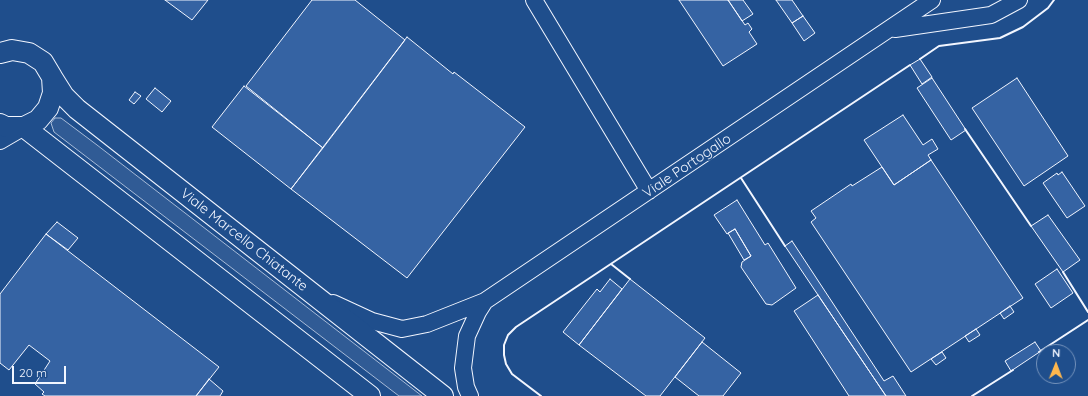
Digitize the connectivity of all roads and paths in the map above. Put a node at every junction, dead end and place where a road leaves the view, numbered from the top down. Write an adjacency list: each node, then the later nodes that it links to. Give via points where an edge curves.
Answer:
1 (534, 0): 10 (street)
2 (932, 0): 4 (street, Viale Portogallo)
3 (1019, 0): 4 (street, Viale Portogallo, via 991,15)
4 (889, 30): 10 (street, Viale Portogallo)
5 (4, 49): 6 (street, Viale Marcello Chiatante, via 29,53 43,62)
6 (52, 77): 8 (street, via 53,93 48,108 38,120); 11 (street, Viale Marcello Chiatante, via 76,109)
7 (0, 124): 8 (street, via 6,127)
8 (24, 127): 9 (street); 13 (street)
9 (0, 141)
10 (649, 191): 12 (street, Viale Portogallo)
11 (312, 294): 12 (street, Viale Portogallo, via 372,321 402,328 427,324); 14 (street, Viale Marcello Chiatante)
12 (485, 301): 15 (street, Viale Portogallo, via 467,336 463,368)
13 (370, 396)
14 (443, 396)
15 (470, 396)

